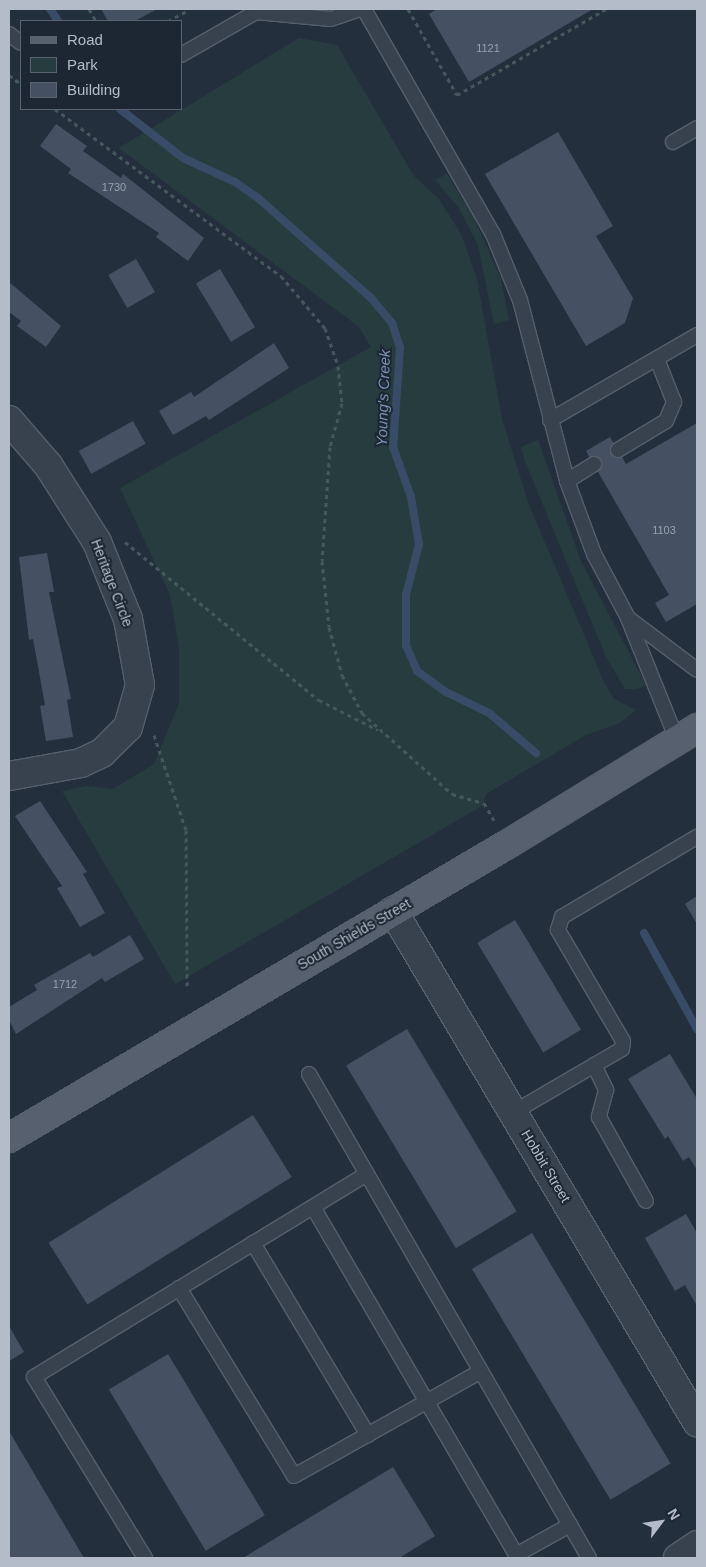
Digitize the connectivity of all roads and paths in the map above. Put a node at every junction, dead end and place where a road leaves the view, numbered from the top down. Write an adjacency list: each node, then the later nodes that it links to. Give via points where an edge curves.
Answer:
1 (89, 9): 6 (path)
2 (362, 9): 10 (lane, via 330,19 256,12); 19 (lane, via 493,234 520,300)
3 (408, 9): 4 (path, via 457,95)
4 (606, 9)
5 (187, 10): 7 (path)
6 (95, 20)
7 (170, 20)
8 (9, 34): 9 (lane)
9 (20, 43)
10 (182, 54)
11 (9, 75): 12 (path)
12 (20, 83)
13 (56, 110): 27 (path, via 282,276 325,328 338,366 342,403 330,447 322,561 329,627 342,675 362,713)
14 (697, 128): 15 (lane)
15 (673, 142)
16 (697, 335): 17 (lane)
17 (657, 359): 19 (lane); 20 (lane, via 674,402 669,415 666,421)
18 (9, 420): 29 (street, Heritage Circle, via 48,465 98,542 128,619 140,685 135,712 128,727 102,753 81,763)
19 (550, 420): 22 (lane)
20 (618, 450)
21 (594, 464): 22 (lane)
22 (567, 481): 24 (lane, via 594,554)
23 (121, 541): 27 (path, via 319,700)
24 (628, 618): 25 (lane); 28 (lane)
25 (697, 670)
26 (150, 726): 33 (path, via 186,830)
27 (382, 733): 31 (path, via 452,794 484,803)
28 (687, 734): 31 (main road, South Shields Street)
29 (9, 776)
30 (697, 837): 34 (lane, via 562,917 558,930 623,1041 622,1049)
31 (508, 844): 32 (main road, South Shields Street)
32 (393, 911): 36 (street, Hobbit Street); 37 (main road, South Shields Street)
33 (187, 986)
34 (594, 1066): 36 (lane); 39 (lane, via 606,1090 599,1117)
35 (309, 1074): 38 (lane)
36 (514, 1112): 45 (street, Hobbit Street)
37 (9, 1138)
38 (367, 1174): 40 (lane); 43 (lane)
39 (646, 1202)
40 (313, 1208): 41 (lane); 44 (lane)
41 (253, 1243): 42 (lane); 46 (lane)
42 (180, 1288): 46 (lane, via 294,1476); 49 (lane, via 34,1377)
43 (481, 1371): 44 (lane); 47 (lane)
44 (426, 1401): 46 (lane); 47 (lane, via 516,1555)
45 (697, 1422)
46 (368, 1435)
47 (570, 1525): 50 (lane)
48 (697, 1546): 51 (street)
49 (145, 1558)
50 (589, 1558)
51 (678, 1558)

